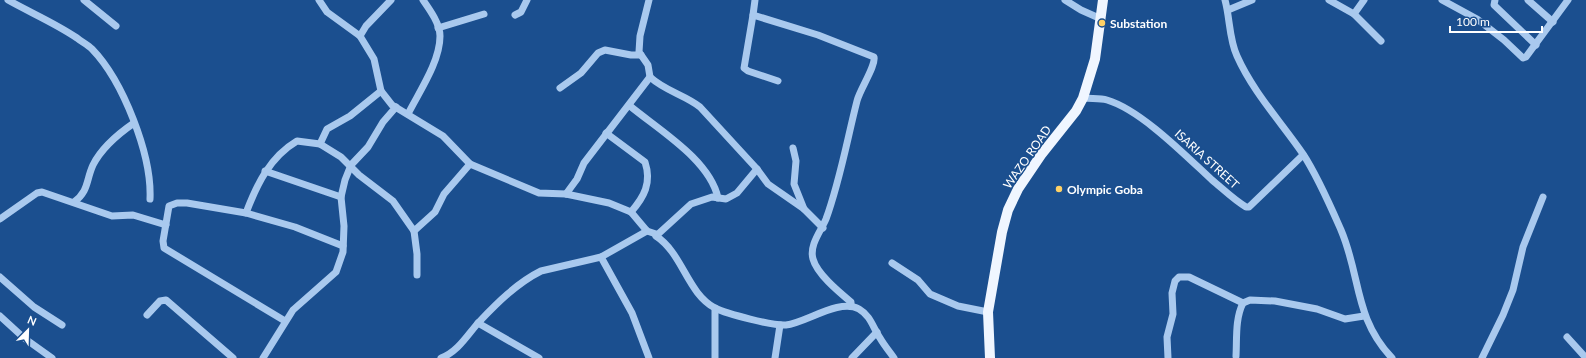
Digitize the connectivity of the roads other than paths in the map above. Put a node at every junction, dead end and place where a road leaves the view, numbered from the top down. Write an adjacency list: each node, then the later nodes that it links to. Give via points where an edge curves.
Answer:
1 (8, 0): 40 (street, via 64,29 91,48 118,83)
2 (84, 0): 26 (street)
3 (319, 0): 28 (street, via 328,12)
4 (391, 0): 28 (street)
5 (423, 0): 27 (street)
6 (527, 0): 22 (street, via 521,12)
7 (649, 0): 31 (street, via 640,36)
8 (755, 0): 23 (street)
9 (1065, 0): 24 (street)
10 (1103, 0): 24 (main road, WAZO ROAD)
11 (1225, 0): 19 (street)
12 (1252, 0): 19 (street)
13 (1329, 0): 21 (street)
14 (1364, 0): 21 (street)
15 (1442, 0): 30 (street, via 1477,19 1523,58)
16 (1495, 0): 30 (street, via 1494,5)
17 (1528, 0): 25 (street)
18 (1568, 0): 25 (street)
19 (1228, 10): 44 (street, via 1236,54 1248,80)
20 (484, 14): 27 (street)
21 (1354, 14): 29 (street)
22 (515, 15)
23 (753, 15): 33 (street, via 744,68); 60 (street, via 824,37 874,57 872,68 857,100 836,190)
24 (1099, 18): 36 (main road, WAZO ROAD, via 1095,59)
25 (1553, 22): 30 (street)
26 (116, 26)
27 (438, 28): 39 (street, via 440,35 436,58)
28 (360, 36): 35 (street, via 374,59)
29 (1381, 41)
30 (1536, 45)
31 (641, 55): 32 (street, via 648,65); 34 (street, via 605,50 598,53 581,73)
32 (650, 77): 37 (street); 47 (street, via 700,107)
33 (778, 81)
34 (560, 88)
35 (381, 91): 38 (street); 42 (street, via 350,116 327,129)
36 (1083, 98): 44 (street, ISARIA STREET, via 1114,103 1141,119 1246,207 1249,207); 72 (main road, WAZO ROAD, via 1018,189 1008,210)
37 (630, 106): 41 (street); 52 (street, via 686,151 709,177)
38 (396, 108): 39 (street); 46 (street, via 383,122 368,147)
39 (408, 114): 45 (street, via 443,136)
40 (134, 123): 53 (street, via 148,168); 54 (street, via 113,140 97,158 84,192)
41 (606, 133): 49 (street); 57 (street, via 645,162 648,169 649,180 643,198)
42 (320, 144): 46 (street); 48 (street, via 297,140 278,155)
43 (793, 148): 55 (street, via 796,161 794,184)
44 (1303, 155): 75 (street, via 1344,237)
45 (470, 164): 49 (street, via 538,192); 61 (street, via 444,194 435,212)
46 (350, 165): 50 (street); 61 (street, via 393,201)
47 (758, 169): 52 (street, via 737,193 726,199); 55 (street, via 775,190)
48 (265, 171): 50 (street); 56 (street)
49 (566, 194): 57 (street, via 609,203)
50 (341, 197): 64 (street)
51 (1543, 197): 96 (street, via 1523,247 1513,290)
52 (718, 198): 63 (street, via 712,197 691,204)
53 (150, 199)
54 (74, 202): 58 (street, via 41,192); 59 (street, via 112,216 133,215)
55 (804, 209): 60 (street)
56 (246, 212): 59 (street, via 177,203 169,206); 64 (street, via 295,227)
57 (631, 212): 62 (street)
58 (0, 219)
59 (166, 225): 76 (street, via 164,248)
60 (823, 228): 70 (street, via 812,250 813,260 823,276 851,302)
61 (414, 231): 67 (street)
62 (646, 231): 63 (street); 65 (street)
63 (656, 236): 71 (street, via 667,244 698,295)
64 (343, 246): 76 (street, via 341,261 335,274 297,306)
65 (601, 257): 77 (street, via 541,271 500,301); 88 (street, via 636,323)
66 (892, 263): 72 (street, via 918,280 930,294 958,306)
67 (417, 275)
68 (0, 277): 78 (street, via 34,307)
69 (1243, 303): 75 (street, via 1250,300 1275,301 1317,309 1345,319); 82 (street, via 1237,326); 94 (street, via 1188,277 1180,276 1175,281 1172,292 1173,314 1168,336)
70 (851, 306): 79 (street, via 843,306 787,325); 80 (street, via 864,313)
71 (715, 308): 79 (street, via 730,314); 89 (street)
72 (988, 312): 93 (main road, WAZO ROAD)
73 (147, 315): 85 (street, via 160,301 166,300)
74 (0, 316): 84 (street, via 29,342)
75 (1364, 316): 95 (street, via 1379,344)
76 (285, 321): 86 (street)
77 (478, 323): 83 (street); 87 (street)
78 (62, 325)
79 (780, 325): 90 (street)
80 (877, 332): 91 (street); 92 (street)
81 (1567, 336): 97 (street)
82 (1236, 356)
83 (448, 357)
84 (52, 358)
85 (233, 358)
86 (263, 358)
87 (539, 358)
88 (649, 358)
89 (715, 358)
90 (775, 358)
91 (852, 358)
92 (894, 358)
93 (990, 358)
94 (1168, 358)
95 (1392, 358)
96 (1482, 358)
97 (1586, 358)

